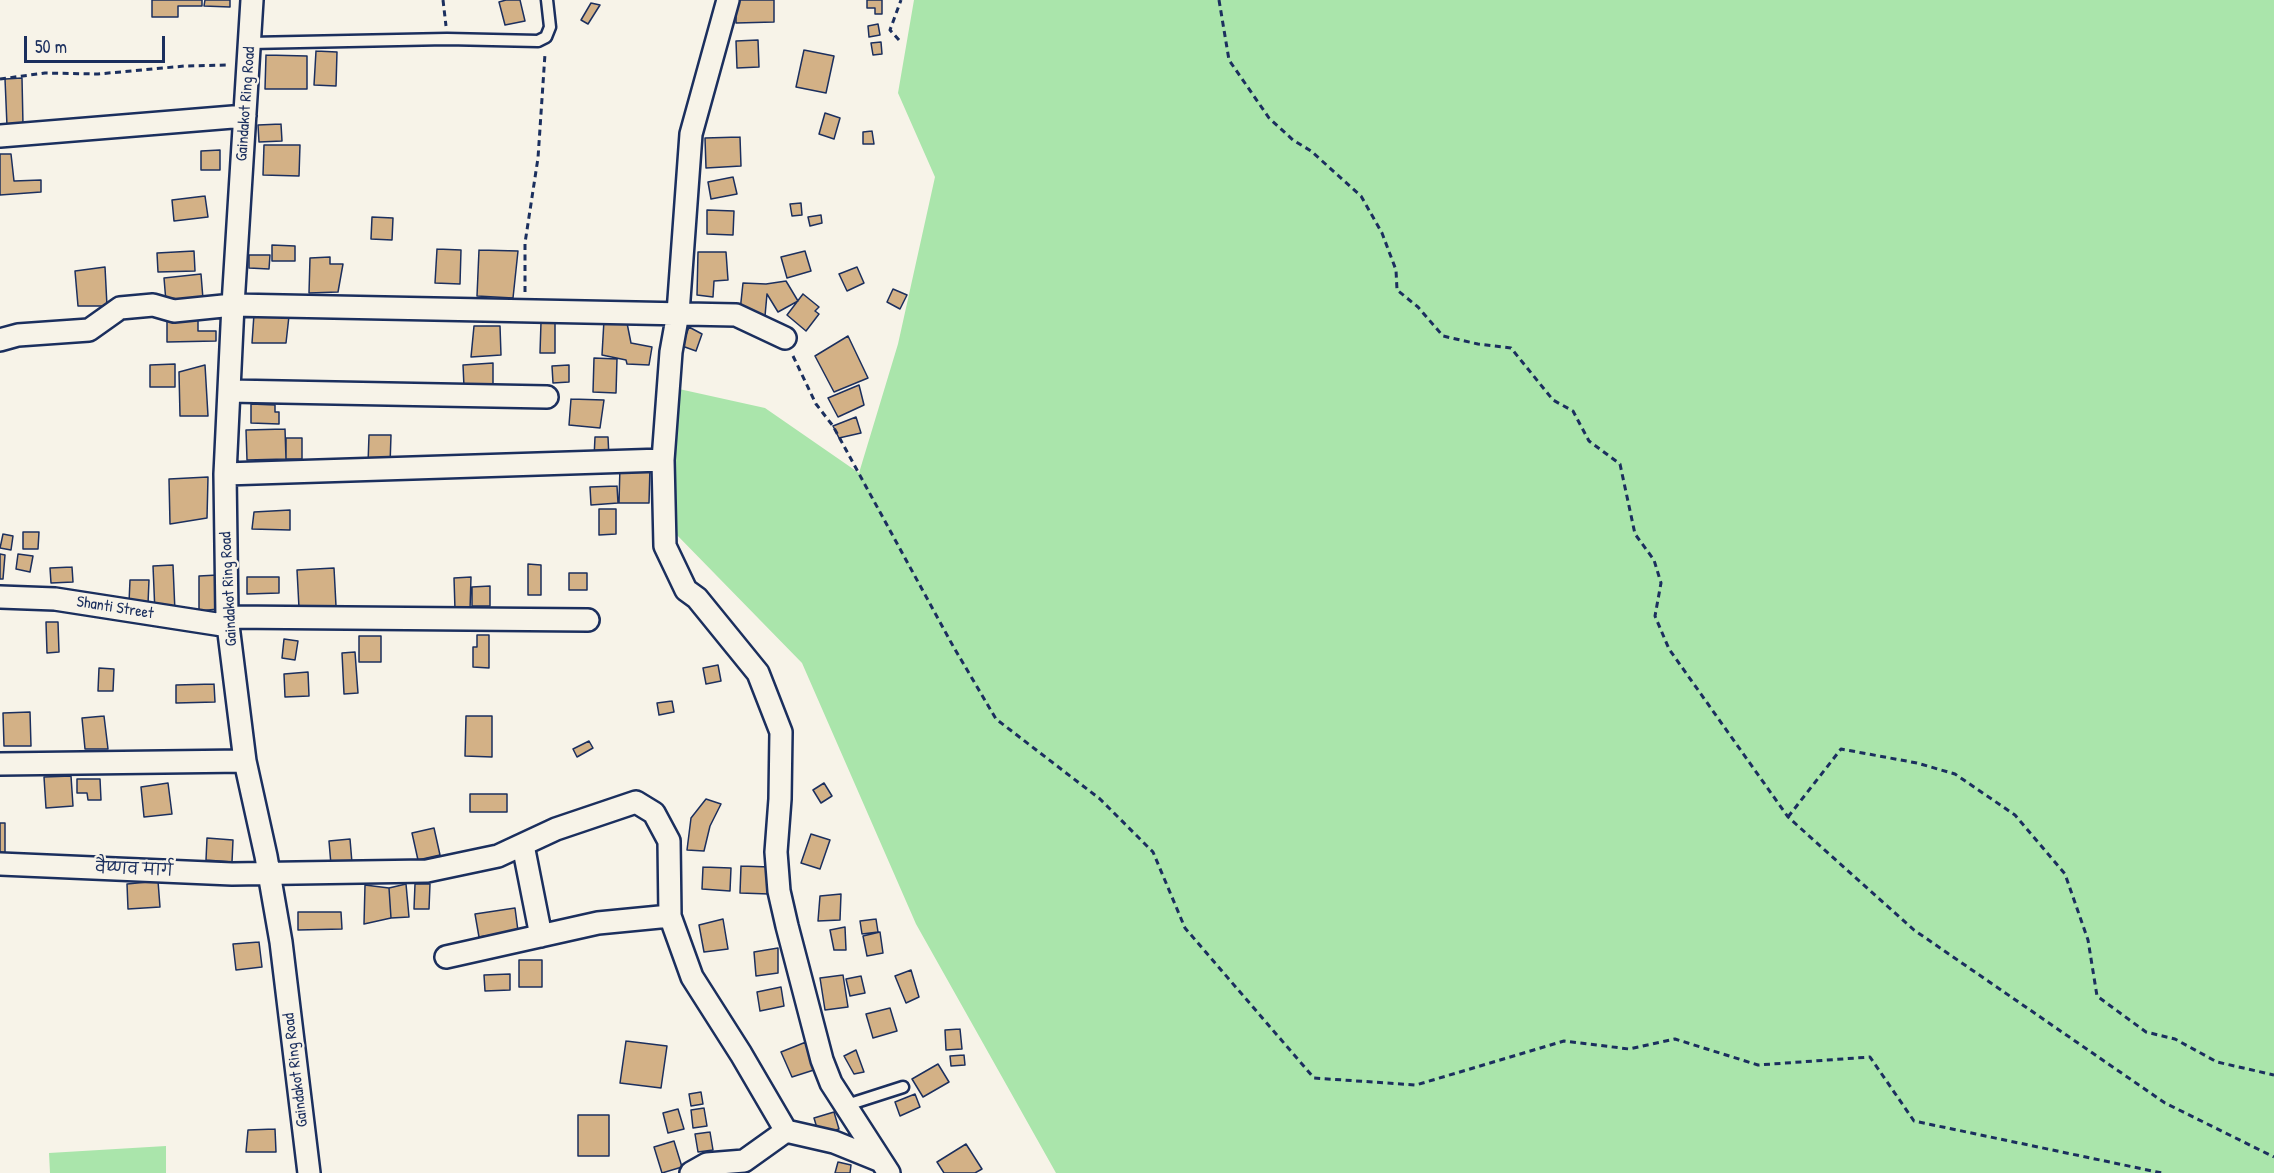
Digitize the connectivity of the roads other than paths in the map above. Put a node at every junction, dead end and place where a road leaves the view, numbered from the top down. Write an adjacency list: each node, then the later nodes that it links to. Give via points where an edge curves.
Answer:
1 (252, 0): 4 (street, Gaindakot Ring Road)
2 (547, 0): 4 (lane, via 550,27 546,37 538,41)
3 (728, 0): 8 (street, via 691,134)
4 (250, 43): 5 (street, Gaindakot Ring Road)
5 (245, 116): 6 (street); 7 (street, Gaindakot Ring Road)
6 (0, 136)
7 (233, 305): 8 (street); 10 (street, via 174,311 153,305 120,308 89,330); 11 (street, Gaindakot Ring Road)
8 (678, 313): 9 (street, via 736,315); 13 (street, via 671,352)
9 (785, 338)
10 (0, 340)
11 (229, 391): 12 (street); 14 (street, Gaindakot Ring Road)
12 (547, 397)
13 (663, 460): 14 (street); 27 (street, via 665,546 686,590 697,598 758,673 781,732 776,852 779,891 822,1060 831,1083)
14 (225, 474): 17 (street, Gaindakot Ring Road)
15 (0, 597): 17 (street, Shanti Street, via 55,599)
16 (588, 620): 17 (street, Shanti Street)
17 (228, 621): 18 (street, Gaindakot Ring Road)
18 (245, 761): 19 (street); 22 (street, Gaindakot Ring Road)
19 (0, 764)
20 (523, 844): 22 (street, वैष्णव मार्ग, via 498,856 427,871); 23 (street, वैष्णव मार्ग, via 636,802 654,813 669,842); 24 (street)
21 (0, 864): 22 (street, वैष्णव मार्ग)
22 (269, 873): 30 (street, Gaindakot Ring Road)
23 (670, 915): 24 (street, via 598,923); 28 (street, via 692,977)
24 (541, 936): 25 (street)
25 (446, 957)
26 (903, 1087): 27 (lane)
27 (847, 1105): 29 (street)
28 (786, 1131): 29 (street, via 834,1142); 31 (street, via 744,1161 706,1164)
29 (885, 1167)
30 (309, 1173)
31 (691, 1173)

